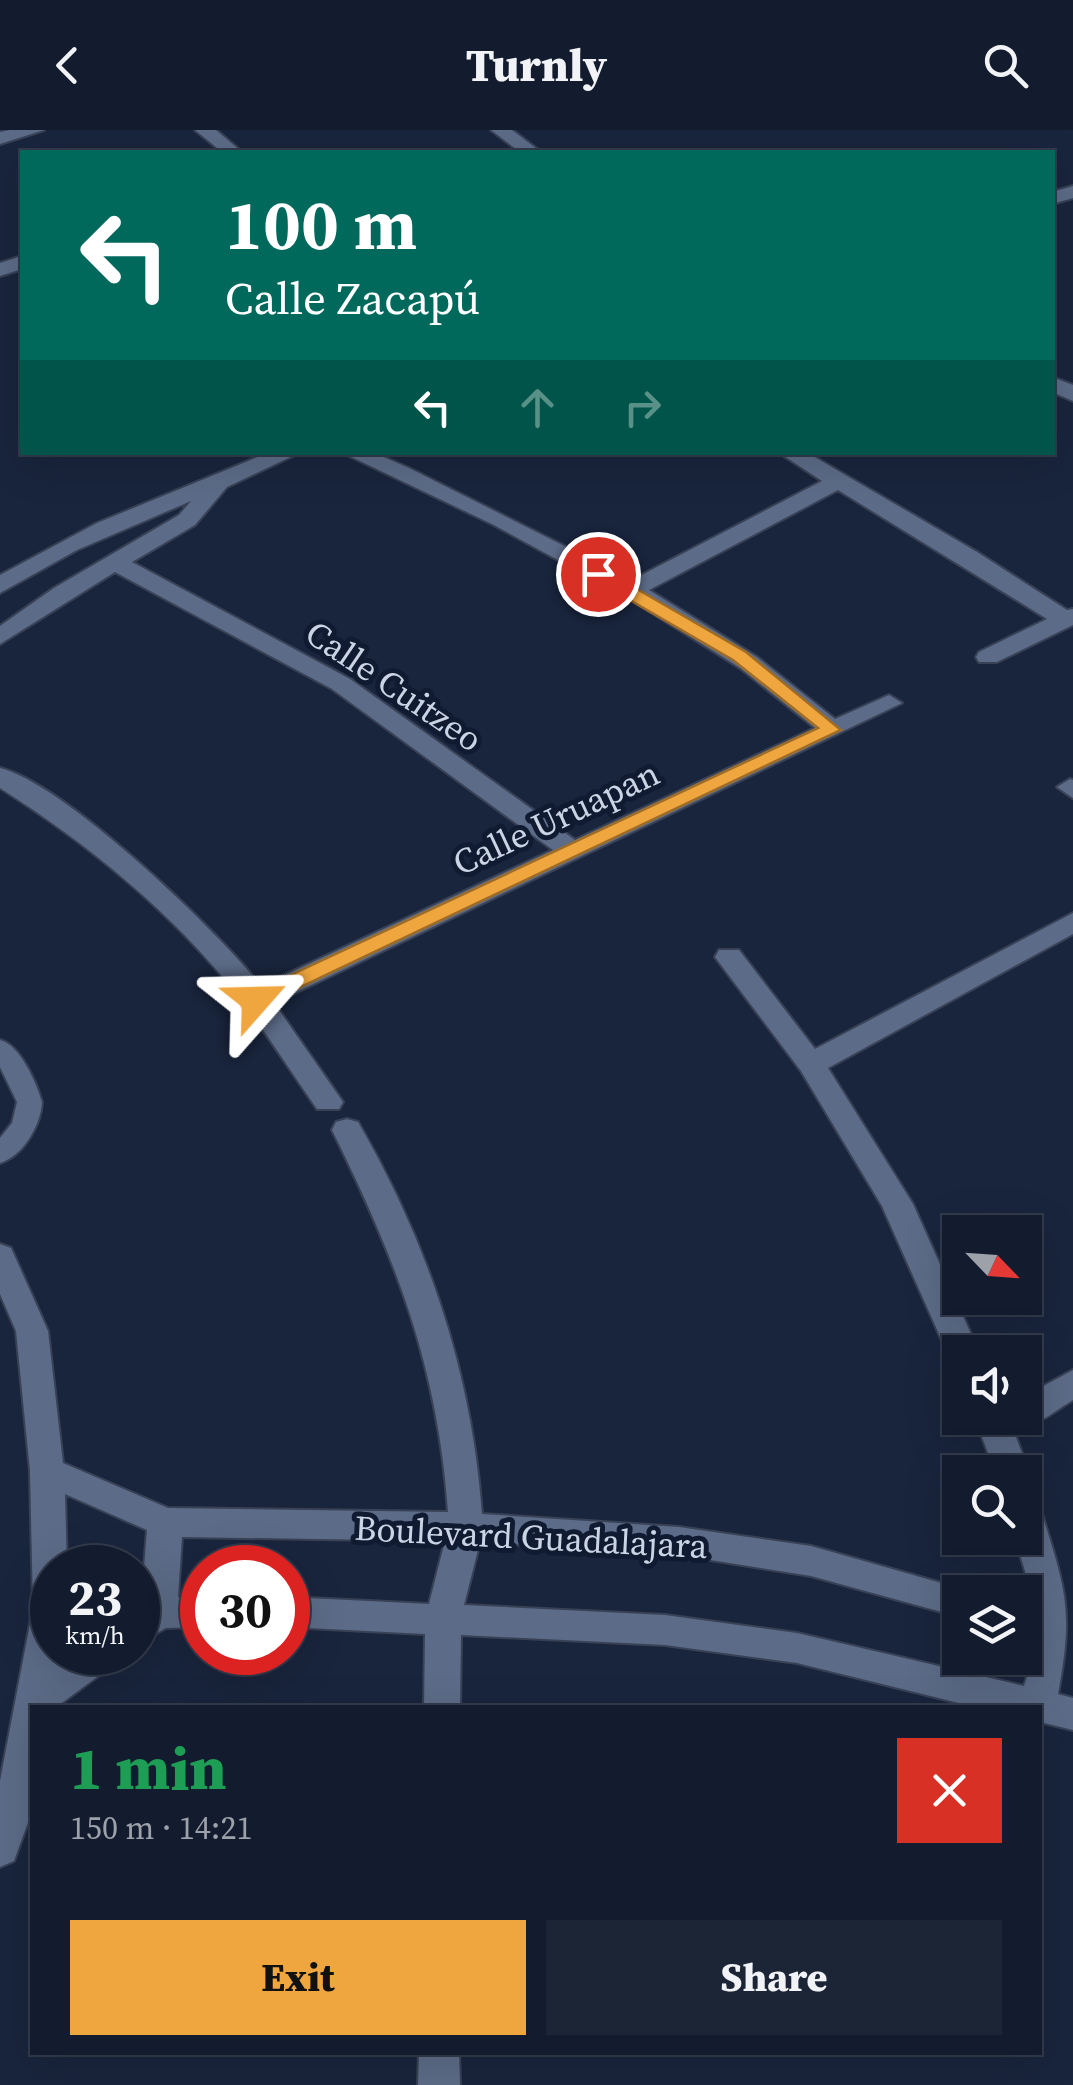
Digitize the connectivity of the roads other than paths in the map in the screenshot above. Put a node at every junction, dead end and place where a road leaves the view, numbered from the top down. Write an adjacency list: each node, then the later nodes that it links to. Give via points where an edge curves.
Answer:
1 (34, 130): 4 (street)
2 (204, 130): 5 (street)
3 (500, 130): 6 (street)
4 (0, 138)
5 (230, 150)
6 (529, 150)
7 (283, 455): 11 (street)
8 (358, 455): 14 (street)
9 (794, 455): 10 (street)
10 (840, 480): 14 (street); 16 (street)
11 (216, 486): 12 (street, via 187,520); 13 (street, via 165,500)
12 (116, 563): 15 (street); 22 (street, Calle Cuitzeo, via 341,684)
13 (6, 572): 15 (street)
14 (630, 590): 20 (street, via 740,656)
15 (63, 593): 17 (street)
16 (1069, 618): 18 (street)
17 (0, 636)
18 (988, 656)
19 (889, 703): 20 (street, Calle Uruapan)
20 (832, 730): 22 (street, Calle Uruapan)
21 (0, 776): 25 (street, via 98,844 176,913)
22 (573, 851): 25 (street, Calle Uruapan)
23 (1073, 922): 27 (street)
24 (729, 957): 27 (street)
25 (256, 1000): 28 (street)
26 (0, 1048): 30 (lane, via 30,1091 30,1116)
27 (811, 1064): 32 (street, via 897,1204)
28 (328, 1102)
29 (347, 1130): 37 (street, via 401,1237 438,1341)
30 (0, 1154)
31 (0, 1256): 35 (street, via 32,1331)
32 (955, 1335)
33 (1073, 1382): 34 (street)
34 (1042, 1400)
35 (46, 1470): 36 (street, Boulevard Guadalajara); 46 (street, via 52,1608)
36 (166, 1522): 37 (street, Boulevard Guadalajara); 38 (street)
37 (466, 1527): 40 (street, Boulevard Guadalajara, via 678,1541 792,1558); 42 (street)
38 (160, 1555)
39 (1040, 1555): 44 (street)
40 (942, 1597)
41 (310, 1613): 42 (street)
42 (443, 1619): 47 (street, via 664,1630 797,1648); 48 (street)
43 (1042, 1624): 44 (street)
44 (1067, 1631): 47 (street)
45 (71, 1675): 46 (street)
46 (33, 1703)
47 (1036, 1704): 49 (street)
48 (442, 1705)
49 (1040, 1705)
50 (1042, 1706): 51 (street)
51 (1073, 1714)
52 (30, 1715): 53 (street)
53 (6, 1815): 54 (street)
54 (0, 1850)
55 (439, 2055): 56 (street)
56 (438, 2085)

